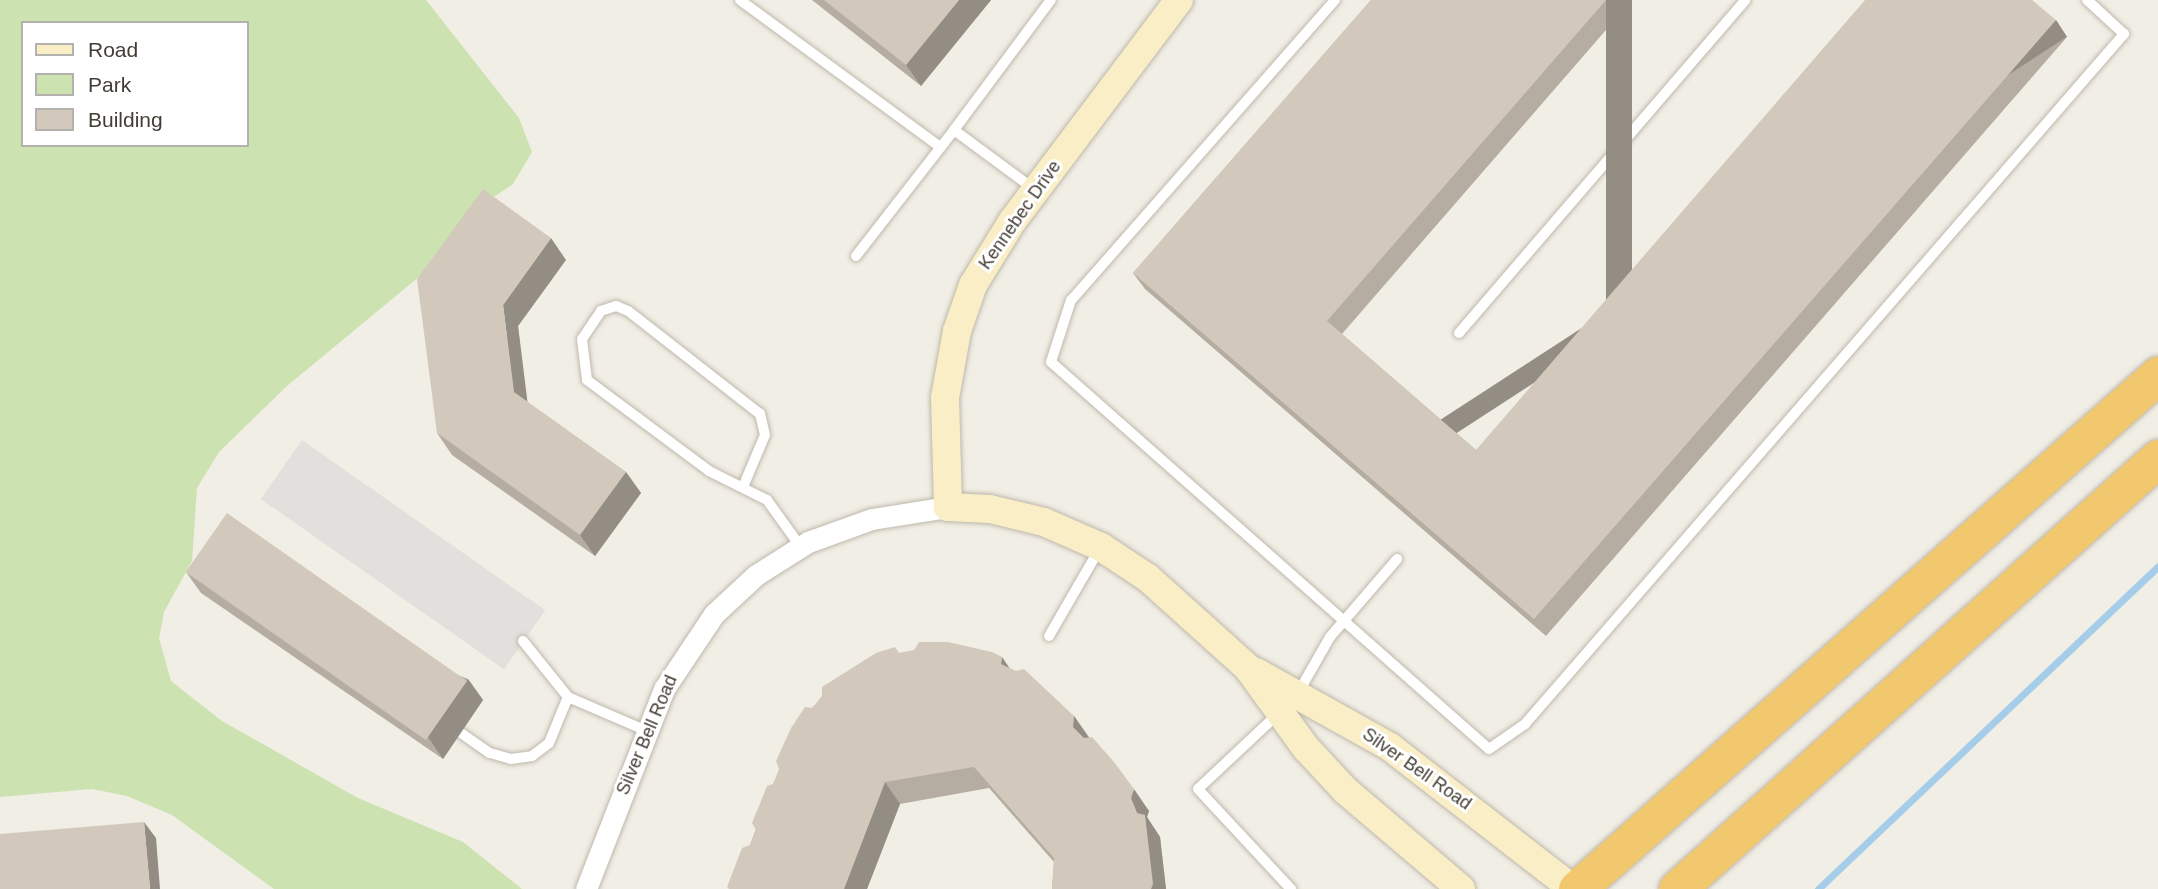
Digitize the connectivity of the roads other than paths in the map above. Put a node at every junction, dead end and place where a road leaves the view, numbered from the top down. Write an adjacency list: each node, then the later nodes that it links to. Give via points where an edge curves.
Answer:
1 (740, 0): 8 (lane)
2 (1051, 0): 7 (lane)
3 (1179, 0): 9 (street, Kennebec Drive)
4 (1335, 0): 19 (lane, via 1071,300 1051,362)
5 (1745, 0): 11 (lane)
6 (2087, 0): 19 (lane, via 2124,34 1525,724 1489,749)
7 (954, 130): 8 (lane); 9 (lane)
8 (940, 148): 10 (lane)
9 (1035, 190): 15 (street, Kennebec Drive, via 981,271 957,331 945,398)
10 (856, 256)
11 (1459, 333)
12 (2158, 375): 29 (highway)
13 (2158, 458): 30 (highway)
14 (743, 487): 14 (lane, via 765,435 760,415 628,312 616,306 601,311 582,339 587,380 709,471); 16 (lane, via 773,505)
15 (948, 508): 16 (street, Silver Bell Road, via 872,519); 17 (street, Silver Bell Road, via 1024,516)
16 (800, 547): 24 (street, Silver Bell Road, via 756,575 703,626 673,672)
17 (1101, 547): 20 (lane); 23 (street, Silver Bell Road, via 1164,591)
18 (1397, 559): 19 (lane)
19 (1343, 622): 23 (lane)
20 (1049, 636)
21 (523, 641): 22 (lane)
22 (568, 697): 24 (lane); 25 (lane, via 550,743 532,756 500,756)
23 (1288, 703): 27 (lane, via 1198,789); 28 (street, Silver Bell Road, via 1346,792); 29 (street, Silver Bell Road, via 1390,747)
24 (647, 731): 26 (street, Silver Bell Road)
25 (461, 733)
26 (586, 889)
27 (1291, 889)
28 (1461, 889)
29 (1575, 889)
30 (1677, 889)

